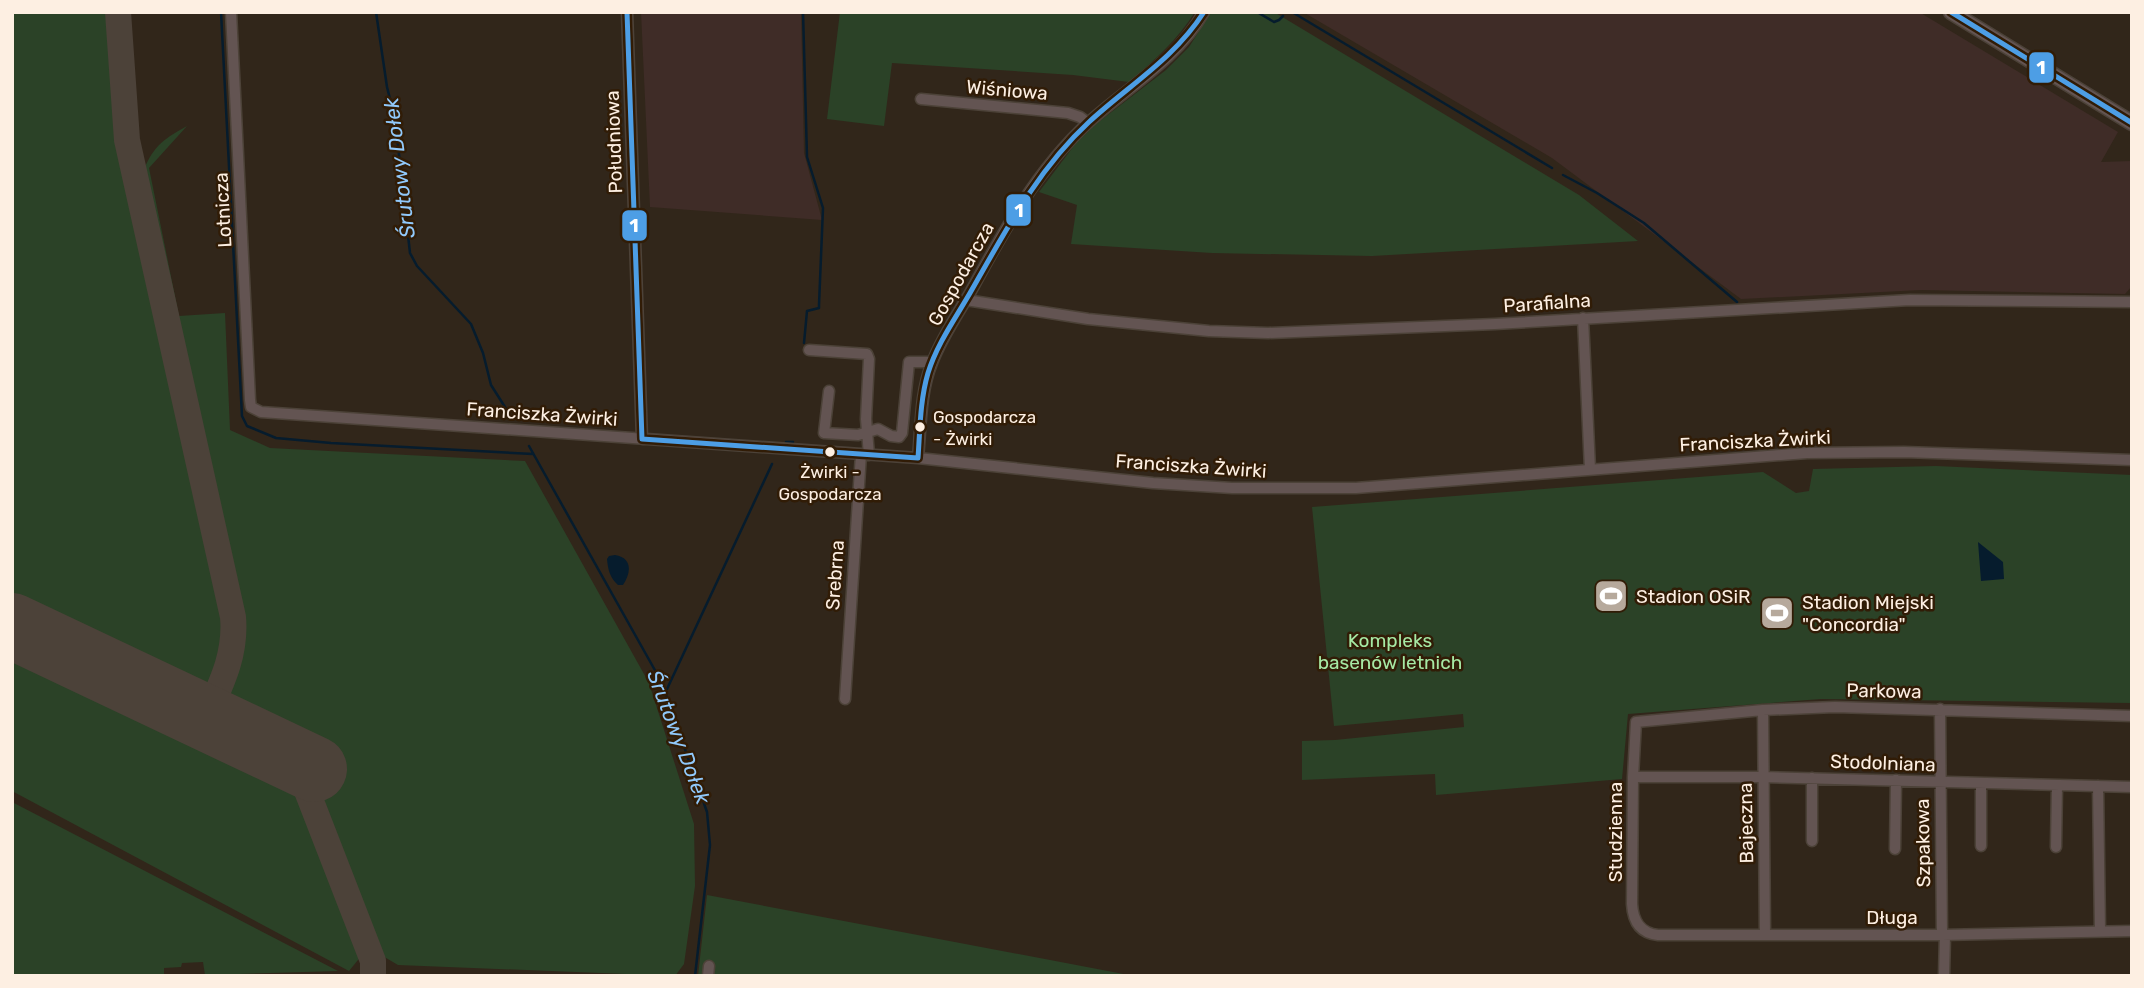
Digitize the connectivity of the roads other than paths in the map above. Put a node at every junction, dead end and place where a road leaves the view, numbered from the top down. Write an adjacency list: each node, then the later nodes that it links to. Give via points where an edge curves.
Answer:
1 (231, 12): 14 (street, Lotnicza)
2 (627, 12): 16 (street, Południowa)
3 (1204, 12): 6 (street, Gospodarcza, via 1170,56)
4 (1951, 12): 7 (street)
5 (921, 99): 6 (street, Wiśniowa, via 1068,113)
6 (1088, 123): 8 (street, Gospodarcza, via 1032,188)
7 (2132, 123)
8 (965, 300): 10 (street, Parafialna, via 1087,319 1268,333); 12 (street, Gospodarcza)
9 (2132, 302): 10 (street, Parafialna, via 1910,300)
10 (1583, 318): 20 (street)
11 (809, 350): 15 (street, Srebrna, via 867,354)
12 (932, 362): 15 (street, via 909,362 901,435); 18 (street, Gospodarcza)
13 (829, 391): 15 (street, via 824,433 858,435)
14 (251, 407): 16 (street, Franciszka Żwirki, via 261,412)
15 (867, 431): 17 (street, Srebrna)
16 (642, 439): 17 (street, Franciszka Żwirki)
17 (865, 455): 18 (street, Franciszka Żwirki); 21 (street, Srebrna)
18 (918, 458): 20 (street, Franciszka Żwirki, via 1243,489 1356,488)
19 (2132, 460): 20 (street, Franciszka Żwirki, via 1807,453)
20 (1590, 468)
21 (845, 699)
22 (1940, 709): 23 (street, Parkowa); 24 (street, Parkowa); 30 (street, Szpakowa)
23 (1763, 710): 25 (street, Parkowa); 27 (street, Bajeczna)
24 (2132, 716)
25 (1636, 722): 26 (street, Studzienna)
26 (1633, 777): 27 (street, Stodolniana); 41 (street, Studzienna, via 1633,914)
27 (1763, 777): 28 (street, Stodolniana); 42 (street, Bajeczna)
28 (1812, 778): 29 (street, Stodolniana); 35 (street)
29 (1896, 780): 30 (street, Stodolniana); 38 (street)
30 (1940, 782): 31 (street, Stodolniana); 43 (street, Szpakowa)
31 (1981, 783): 32 (street, Stodolniana); 36 (street)
32 (2057, 785): 33 (street, Stodolniana); 37 (street)
33 (2098, 786): 34 (street, Stodolniana); 40 (street)
34 (2132, 787)
35 (1812, 841)
36 (1981, 846)
37 (2056, 847)
38 (1895, 849)
39 (2132, 931): 40 (street, Długa)
40 (2100, 932): 43 (street, Długa)
41 (1651, 934): 42 (street, Długa)
42 (1765, 934): 43 (street, Długa)
43 (1944, 935): 44 (street, Szpakowa)
44 (1944, 976)

